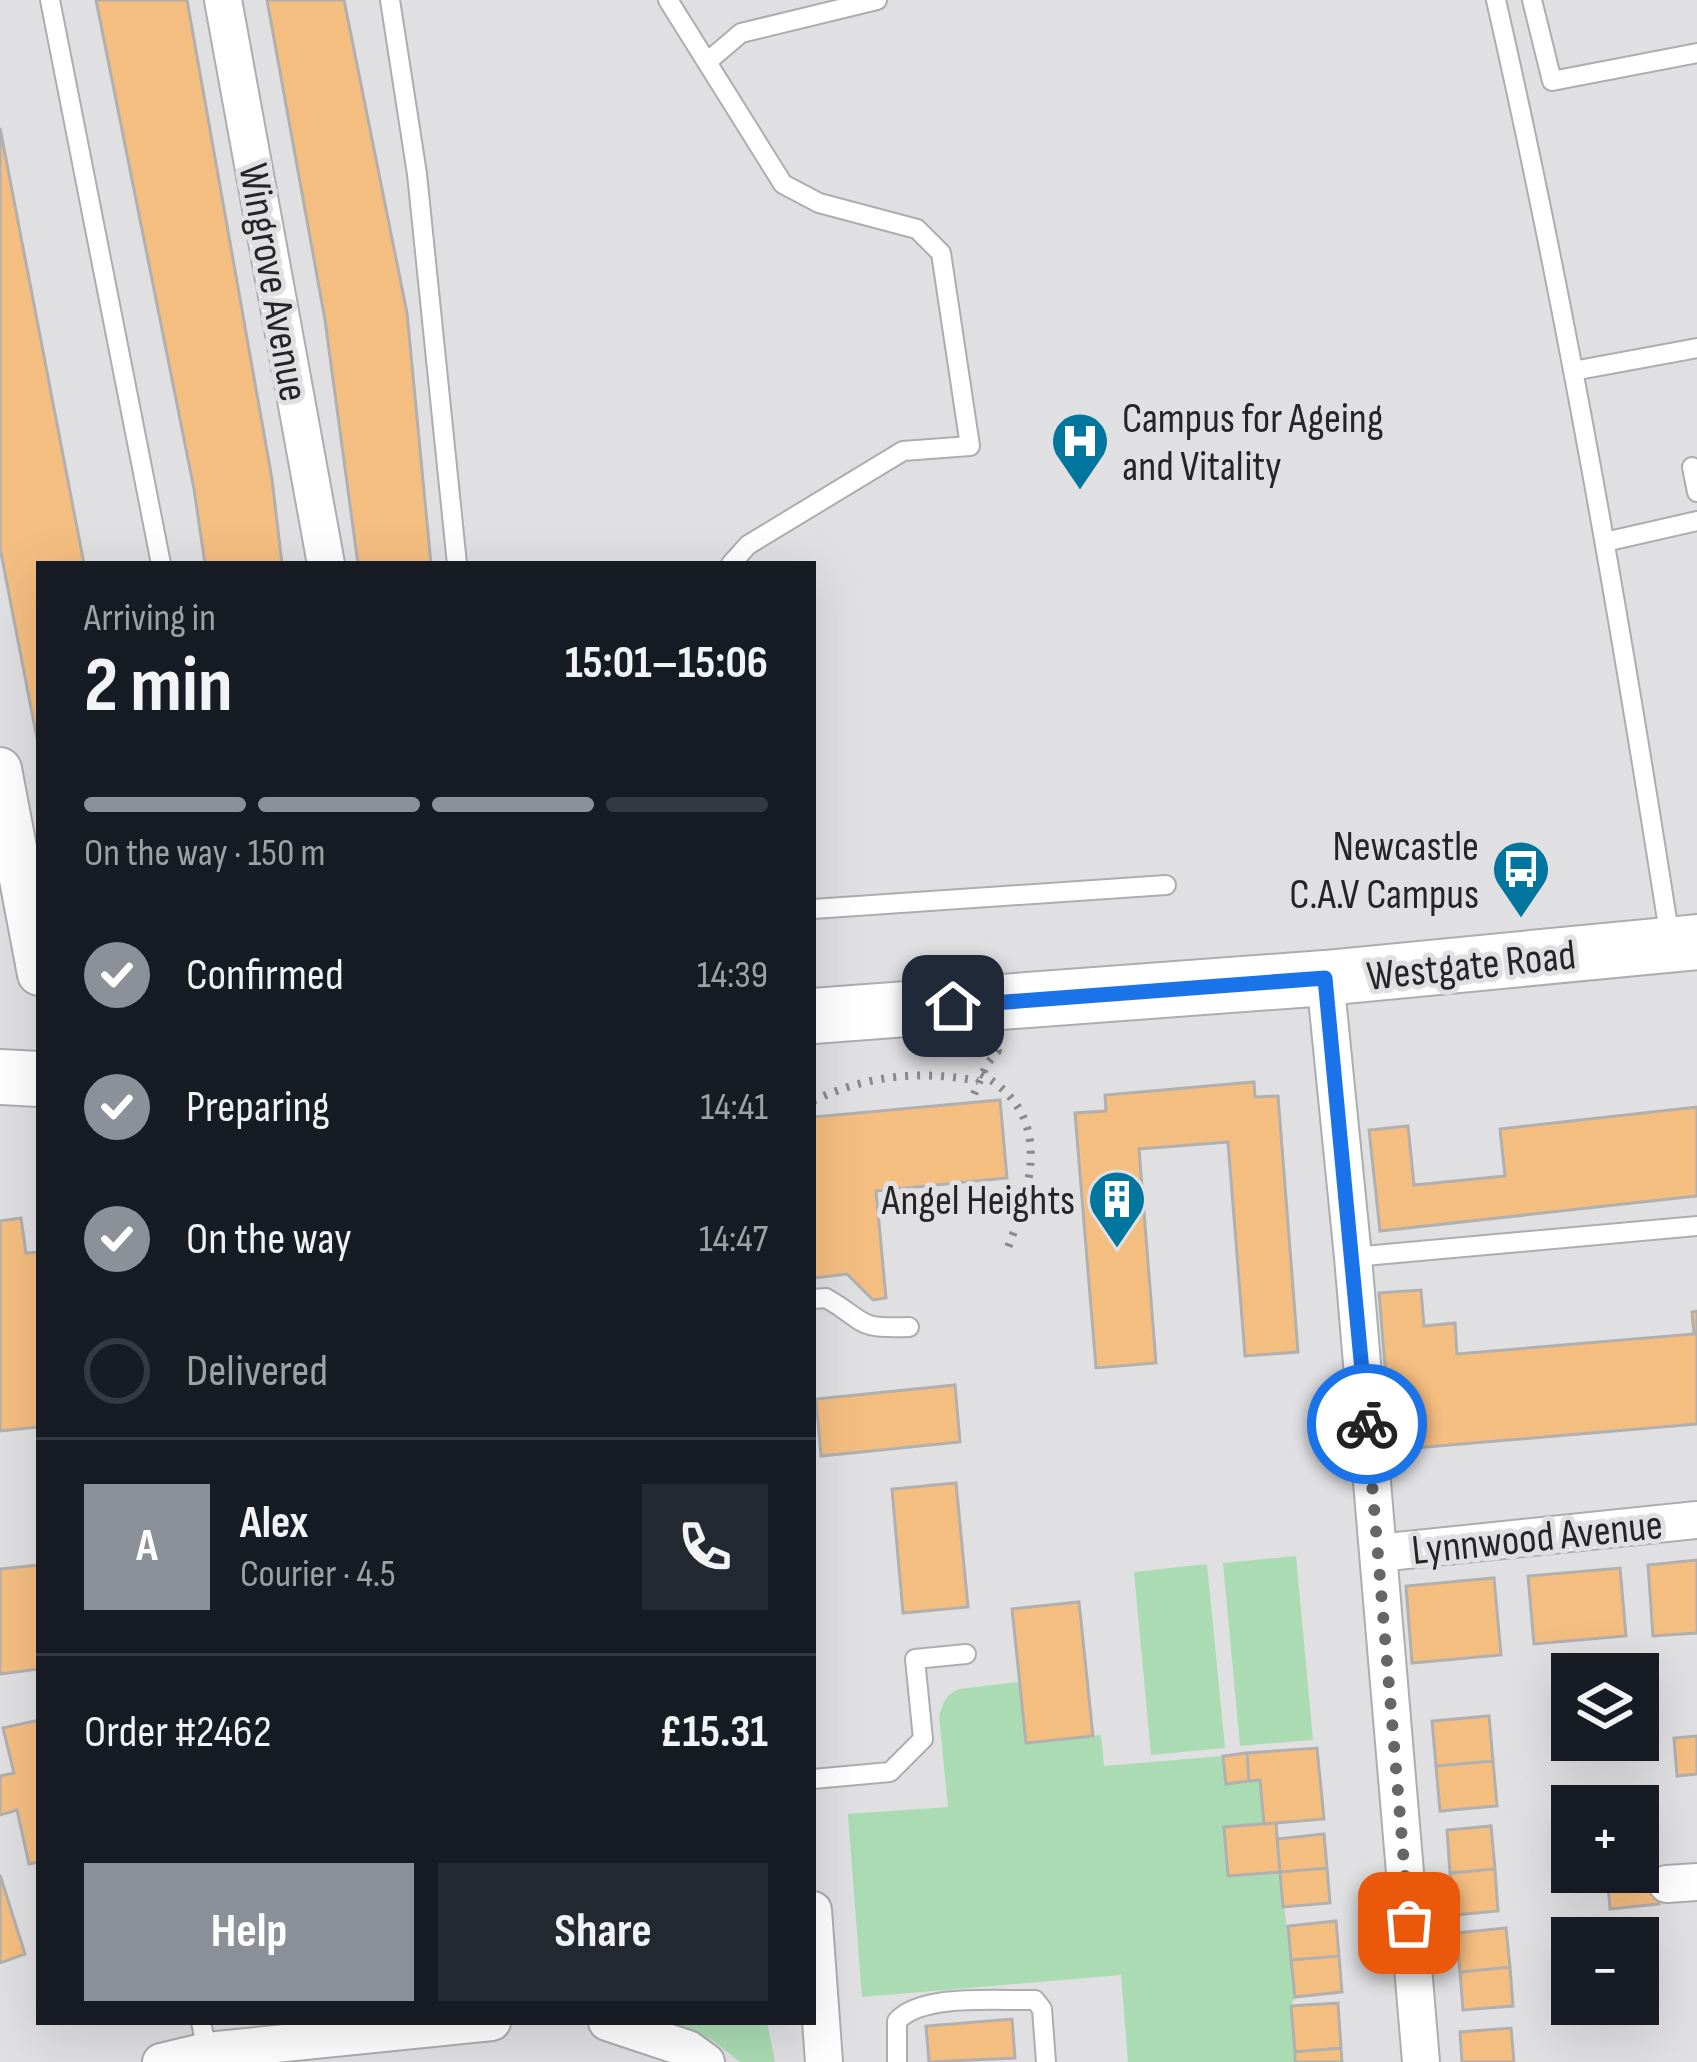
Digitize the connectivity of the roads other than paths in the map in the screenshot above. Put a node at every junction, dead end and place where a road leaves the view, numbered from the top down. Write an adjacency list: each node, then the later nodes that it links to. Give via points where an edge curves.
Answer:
1 (50, 0): 16 (lane)
2 (223, 0): 17 (street, Wingrove Avenue)
3 (390, 0): 18 (lane, via 417,175)
4 (668, 0): 9 (lane)
5 (877, 0): 9 (lane, via 741,33)
6 (1496, 0): 11 (lane)
7 (1532, 0): 8 (lane, via 1552,81)
8 (1697, 53)
9 (705, 59): 19 (lane, via 783,184 819,203 917,229 941,253 970,446 903,452)
10 (1697, 348): 11 (lane)
11 (1573, 371): 15 (lane)
12 (1692, 467): 13 (lane)
13 (1697, 492)
14 (1697, 520): 15 (lane)
15 (1605, 542): 24 (lane)
16 (160, 561)
17 (325, 561)
18 (457, 561)
19 (734, 561)
20 (0, 769): 22 (street)
21 (1166, 885): 23 (lane)
22 (22, 890): 25 (street)
23 (816, 909)
24 (1684, 943): 26 (main road, Westgate Road)
25 (36, 959)
26 (1325, 978): 27 (main road, Westgate Road); 31 (street)
27 (816, 1016)
28 (0, 1076): 29 (main road)
29 (36, 1079)
30 (1697, 1226): 31 (lane)
31 (1353, 1257): 35 (street)
32 (816, 1299): 33 (lane, via 873,1328)
33 (909, 1327)
34 (1697, 1520): 35 (street, Lynnwood Avenue)
35 (1378, 1552): 47 (street)
36 (966, 1654): 37 (lane, via 915,1659 922,1739 890,1772)
37 (816, 1779)
38 (816, 1951): 44 (street)
39 (435, 2025): 41 (street)
40 (616, 2025): 43 (street)
41 (204, 2036): 42 (street)
42 (161, 2062)
43 (706, 2062)
44 (824, 2062)
45 (897, 2062): 46 (lane, via 897,2021 907,2010 1035,2000)
46 (1046, 2062)
47 (1420, 2062)

